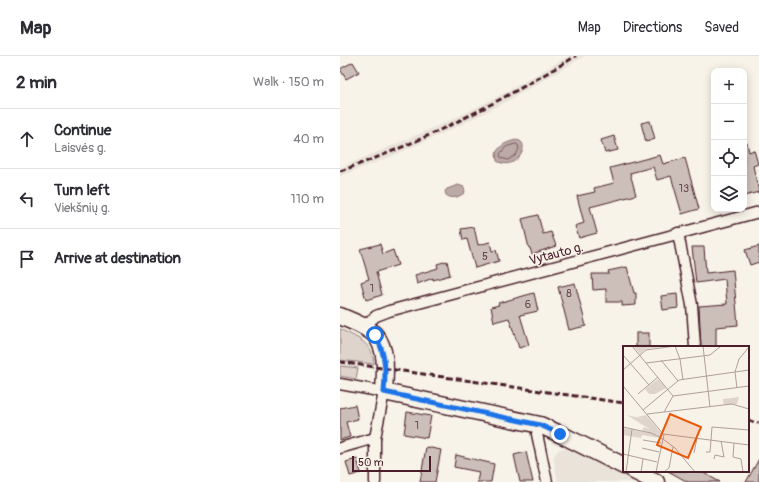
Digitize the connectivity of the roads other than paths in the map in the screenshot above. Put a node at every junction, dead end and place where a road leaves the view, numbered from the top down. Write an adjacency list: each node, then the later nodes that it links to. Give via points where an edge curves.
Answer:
1 (759, 212): 2 (street, Vytauto g.)
2 (678, 233): 4 (street, Vytauto g., via 389,311 376,316); 5 (street, via 692,305)
3 (340, 316): 4 (main road)
4 (363, 327): 7 (main road, via 375,335 380,343 386,369)
5 (695, 346)
6 (340, 384): 7 (street)
7 (384, 392): 8 (main road); 9 (street)
8 (540, 425): 11 (main road); 14 (street, via 537,434)
9 (375, 438): 10 (street); 13 (street)
10 (340, 448)
11 (623, 466)
12 (636, 472): 15 (main road)
13 (375, 482)
14 (547, 482)
15 (656, 482)

